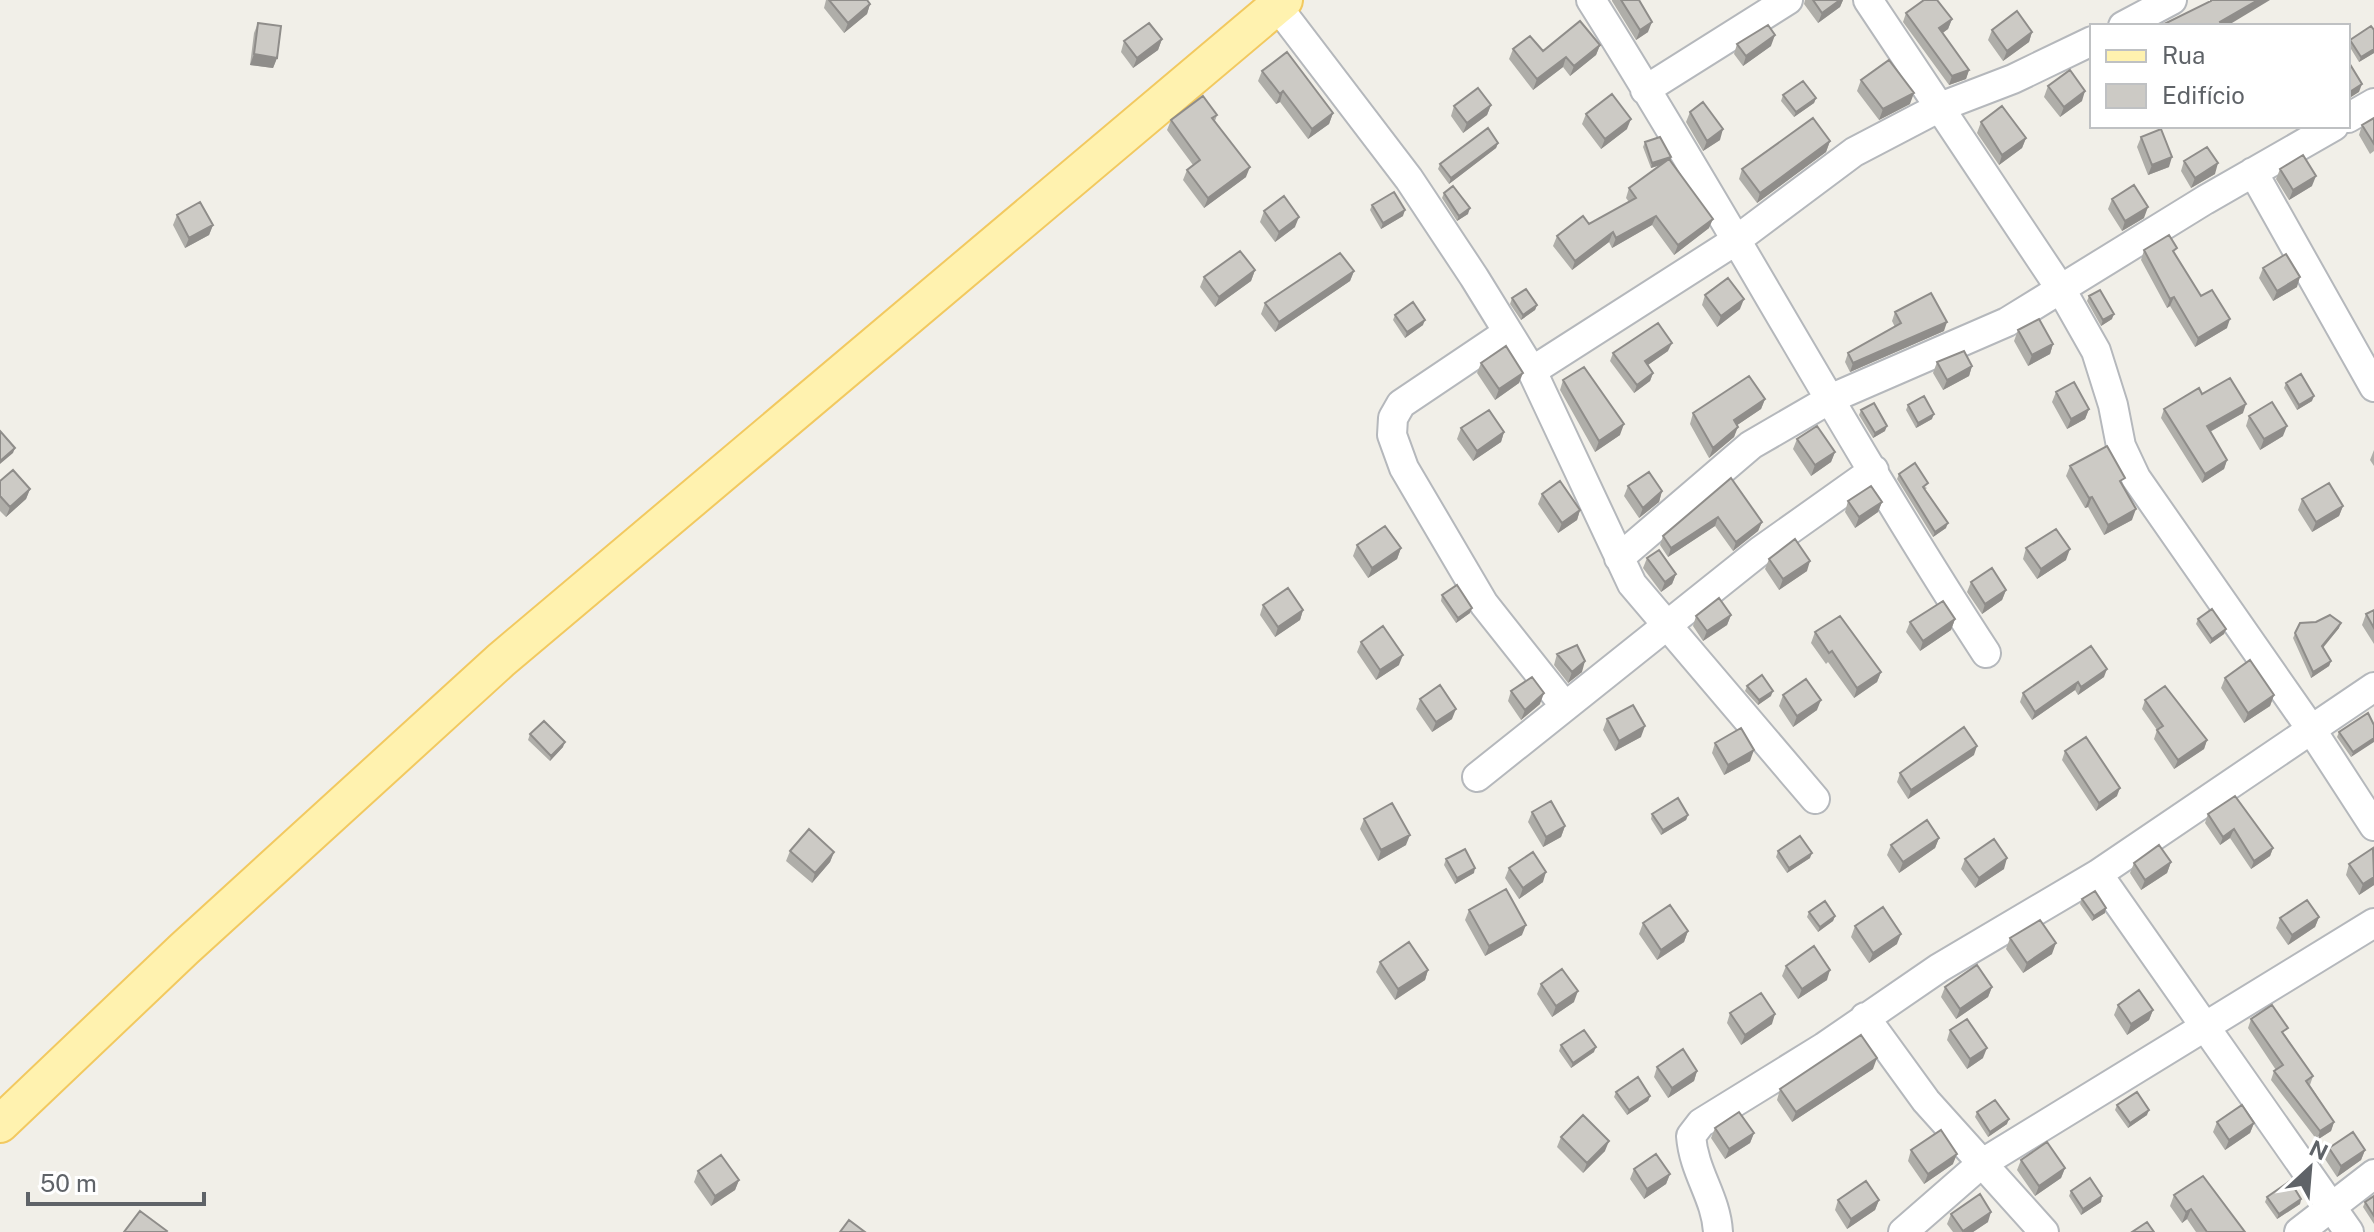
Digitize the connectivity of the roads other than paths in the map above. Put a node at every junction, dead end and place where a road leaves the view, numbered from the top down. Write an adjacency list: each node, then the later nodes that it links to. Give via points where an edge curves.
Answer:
1 (1591, 0): 8 (street)
2 (1868, 0): 10 (street)
3 (2172, 0): 6 (street)
4 (1780, 2): 8 (street)
5 (1280, 3): 16 (street, via 1409,179); 34 (main road, via 501,660)
6 (2127, 24)
7 (2090, 42): 10 (street)
8 (1645, 90): 14 (street)
9 (2374, 103): 11 (street)
10 (1940, 107): 14 (street, via 1854,152); 15 (street)
11 (2350, 117)
12 (2330, 128): 13 (street)
13 (2253, 172): 15 (street); 18 (street)
14 (1735, 241): 17 (street); 19 (street)
15 (2062, 291): 19 (street, via 2007,322); 26 (street, via 2096,351 2121,446 2136,478)
16 (1508, 332): 17 (street); 25 (street, via 1401,404 1392,435 1404,468 1484,604)
17 (1532, 371): 21 (street)
18 (2374, 387)
19 (1832, 398): 20 (street); 21 (street, via 1751,445)
20 (1874, 470): 22 (street); 23 (street)
21 (1619, 558): 22 (street, via 1632,584)
22 (1666, 626): 25 (street); 28 (street)
23 (1986, 653)
24 (2374, 687): 26 (street)
25 (1564, 705): 27 (street)
26 (2311, 729): 29 (street); 30 (street)
27 (1477, 777)
28 (1815, 799)
29 (2374, 826)
30 (2098, 874): 32 (street); 33 (street)
31 (2374, 923): 33 (street)
32 (1865, 1017): 35 (street, via 1889,1054); 38 (street, via 1701,1123 1691,1136 1693,1162 1717,1213)
33 (2205, 1027): 35 (street); 37 (street)
34 (0, 1124)
35 (1981, 1164): 39 (street); 40 (street)
36 (2374, 1174): 37 (street)
37 (2332, 1208): 41 (street); 42 (street)
38 (1718, 1232)
39 (1903, 1232)
40 (2044, 1232)
41 (2299, 1232)
42 (2349, 1232)

